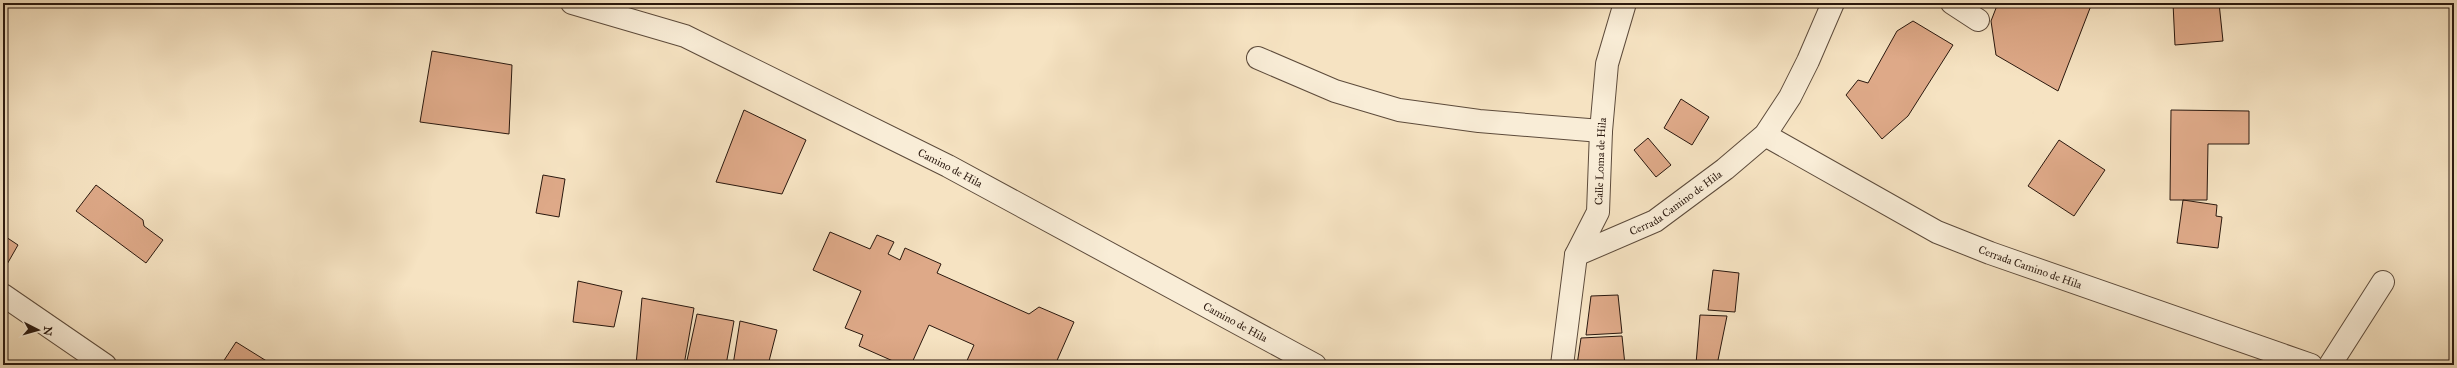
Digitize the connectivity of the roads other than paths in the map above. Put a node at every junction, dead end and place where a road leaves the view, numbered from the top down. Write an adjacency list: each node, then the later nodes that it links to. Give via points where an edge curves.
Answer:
1 (572, 3): 13 (street, Camino de Hila, via 685,36 948,166)
2 (1625, 3): 7 (street, Calle Loma de Hila, via 1607,64)
3 (1833, 3): 8 (street, Cerrada Camino de Hila, via 1793,91)
4 (1952, 3): 5 (street)
5 (1978, 20)
6 (1258, 58): 7 (street, via 1335,91 1400,110 1479,121)
7 (1601, 131): 9 (street, Calle Loma de Hila, via 1598,212)
8 (1765, 135): 9 (street, Cerrada Camino de Hila, via 1725,169 1655,221); 15 (street, Cerrada Camino de Hila, via 1937,232 1990,253)
9 (1576, 255): 14 (street, Calle Loma de Hila)
10 (2383, 282): 16 (street)
11 (3, 295): 12 (street)
12 (105, 365)
13 (1315, 365)
14 (1562, 365)
15 (2311, 365)
16 (2330, 365)

